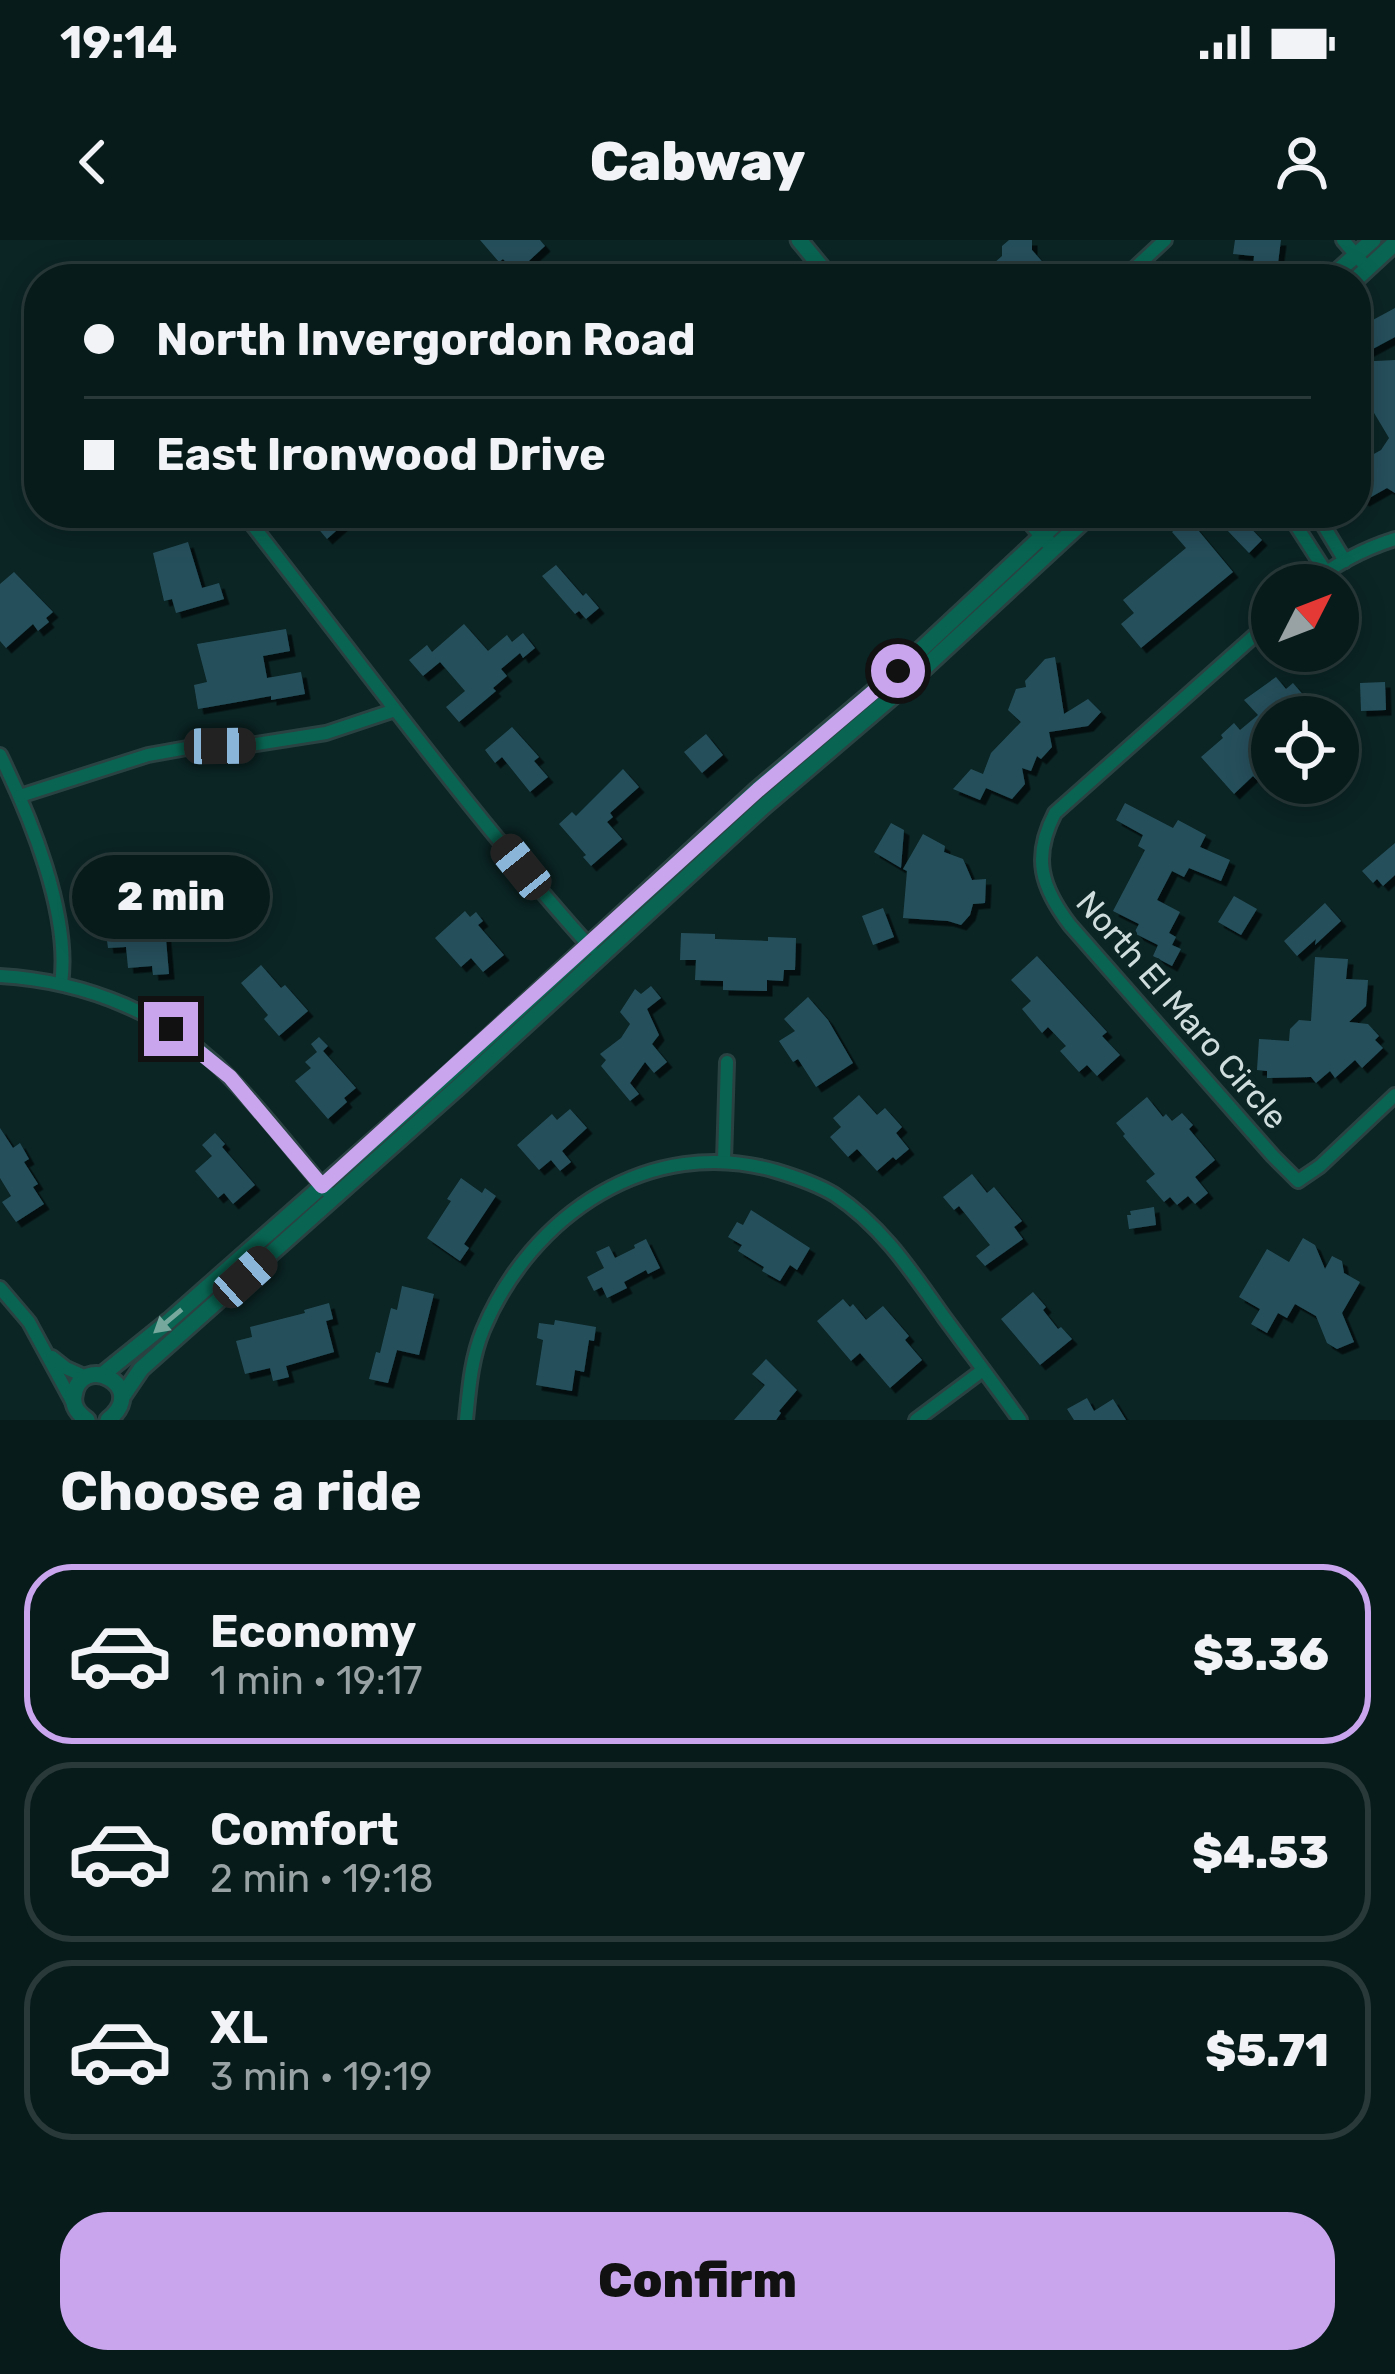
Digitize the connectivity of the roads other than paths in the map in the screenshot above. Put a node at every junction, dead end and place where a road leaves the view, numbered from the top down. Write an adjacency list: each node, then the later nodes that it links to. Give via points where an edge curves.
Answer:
1 (799, 240): 3 (street)
2 (1165, 240): 4 (street)
3 (819, 264)
4 (1139, 264)
5 (255, 528): 17 (street)
6 (1035, 528): 12 (street)
7 (1057, 528): 12 (street)
8 (1069, 528): 12 (street)
9 (1298, 528): 14 (street)
10 (1325, 528): 13 (street)
11 (1395, 539): 13 (street)
12 (1047, 542): 20 (street, via 907,684)
13 (1345, 561): 15 (street)
14 (1321, 564)
15 (1340, 564)
16 (1251, 638): 24 (street, North El Maro Circle, via 1055,813 1043,836 1042,875 1072,927 1298,1180)
17 (395, 710): 19 (street, via 326,733 148,755); 20 (street)
18 (0, 755): 19 (street)
19 (20, 796): 22 (street, via 60,926)
20 (594, 950): 26 (street)
21 (0, 976): 22 (street)
22 (61, 983): 26 (street, via 140,1012 189,1042 230,1077)
23 (728, 1063): 25 (street)
24 (1395, 1095)
25 (724, 1161): 29 (street, via 788,1174 850,1206 884,1236); 33 (street, via 624,1181 543,1238 482,1332)
26 (328, 1192): 30 (street, one-way to 30); 31 (street, via 140,1369)
27 (0, 1288): 28 (street)
28 (46, 1352): 30 (street, via 66,1369); 32 (street)
29 (983, 1370): 34 (street); 35 (street)
30 (94, 1376): 31 (street, via 116,1382); 32 (street, via 75,1389)
31 (117, 1412)
32 (83, 1416)
33 (466, 1420)
34 (916, 1420)
35 (1020, 1420)

